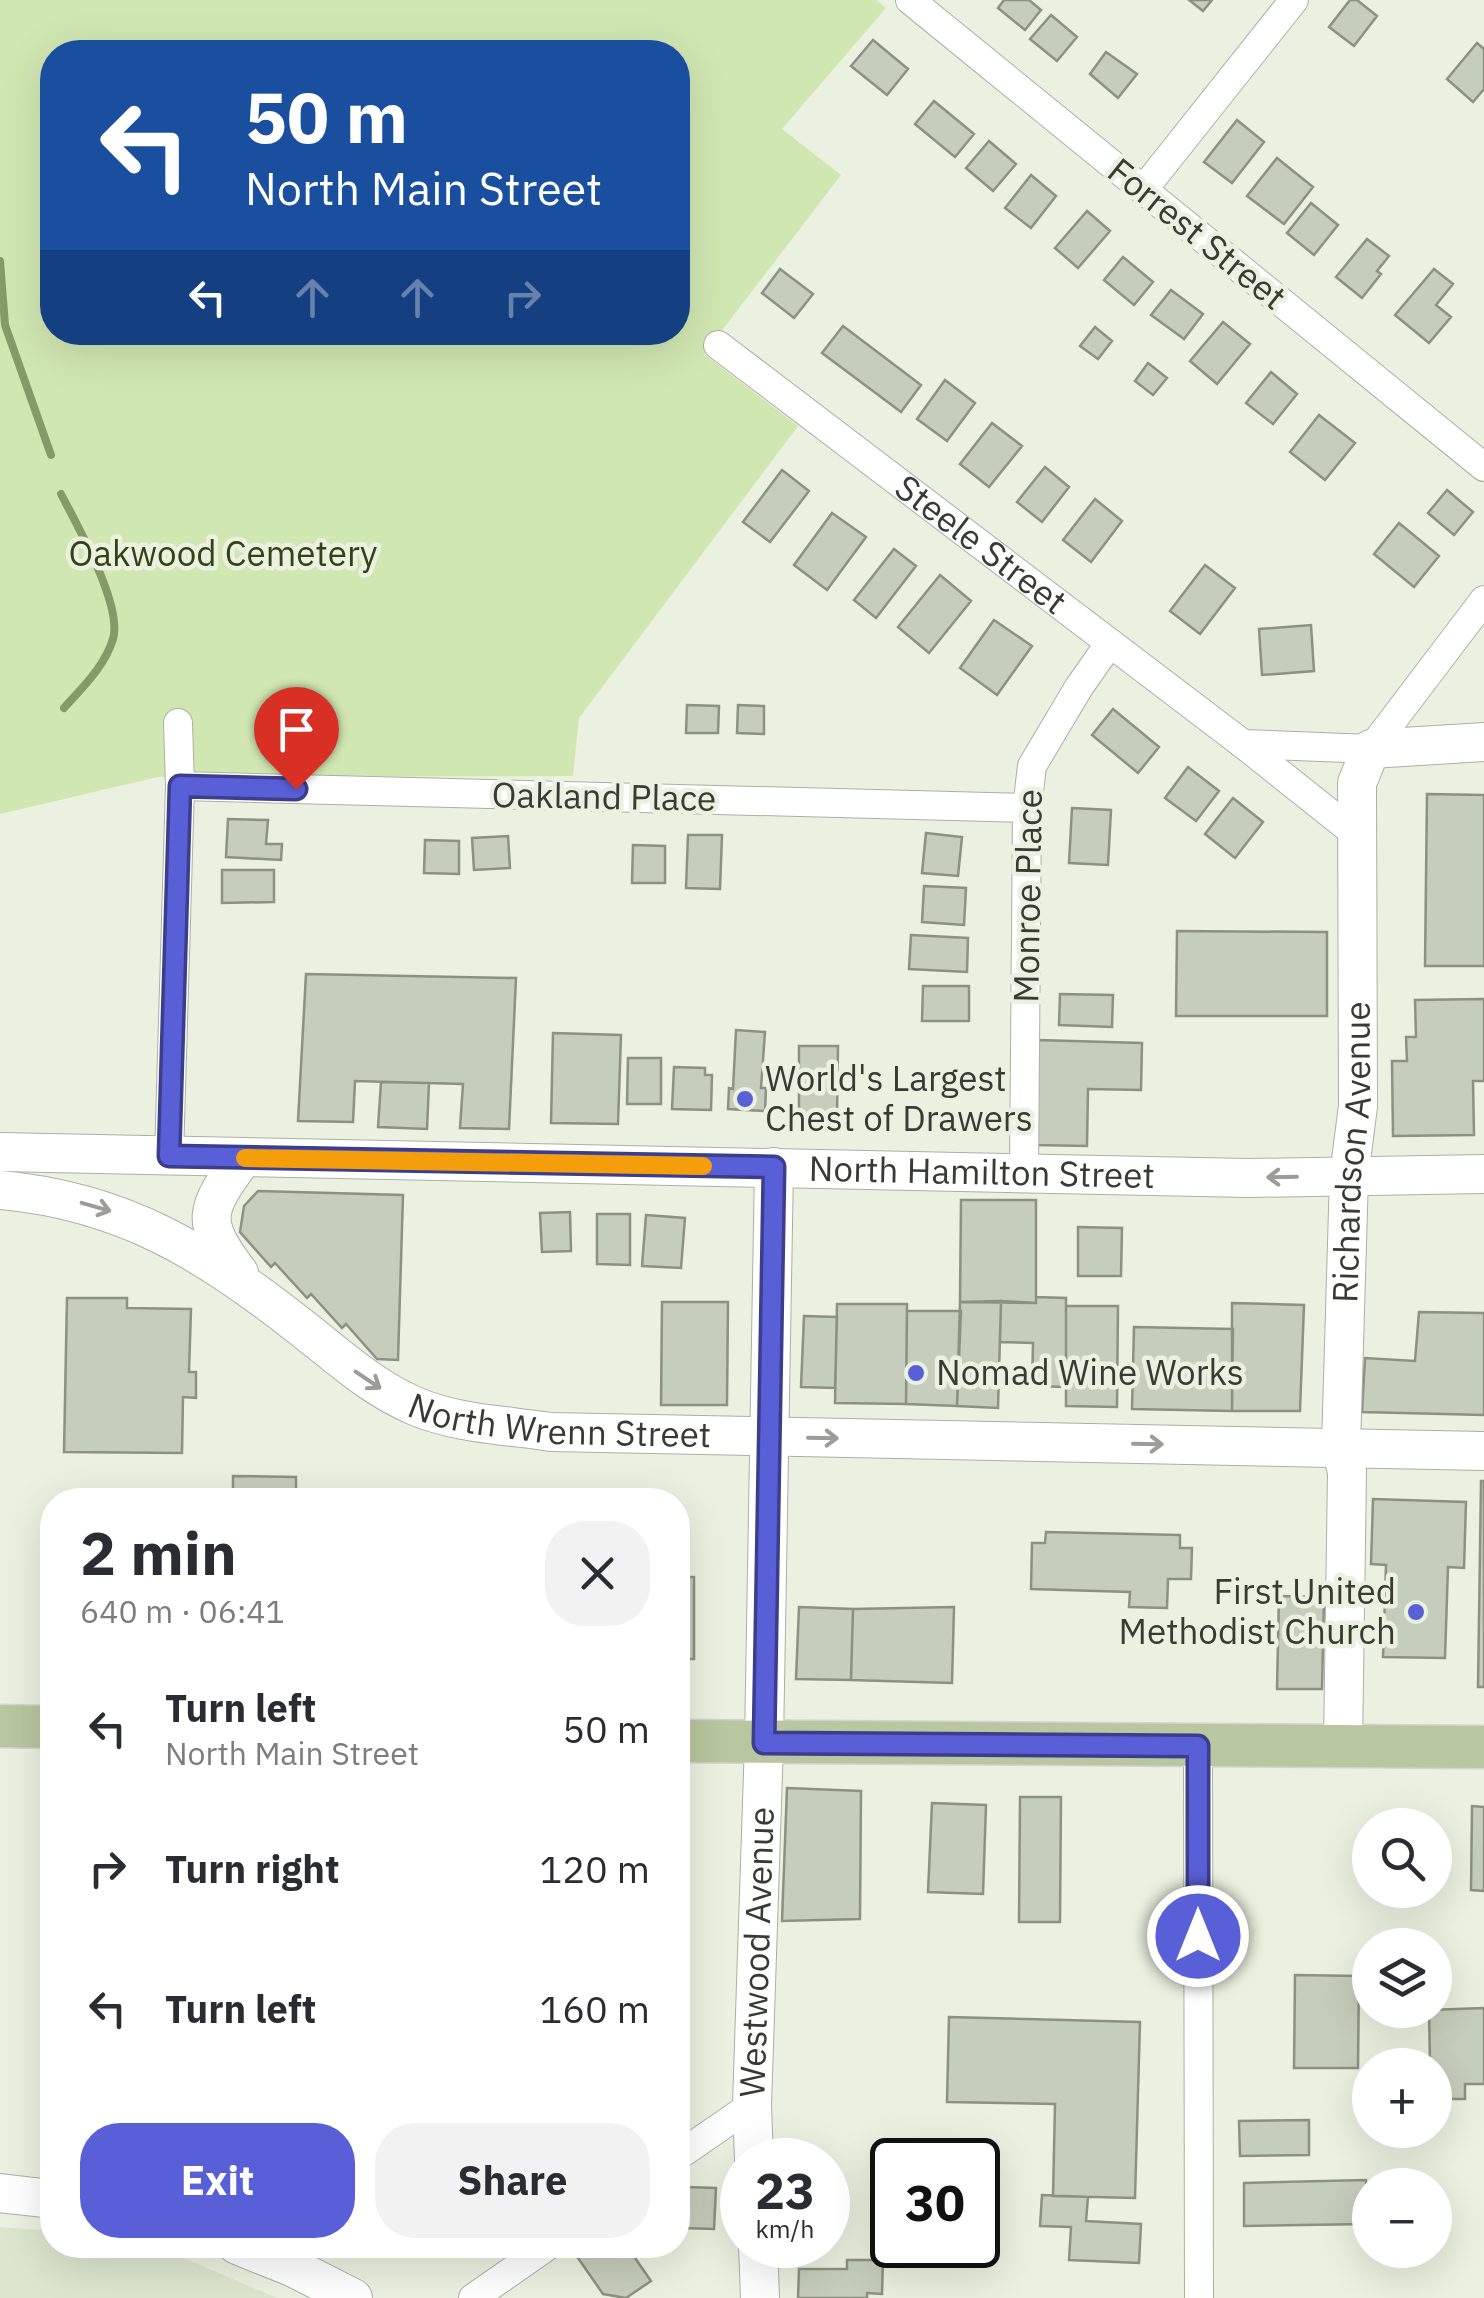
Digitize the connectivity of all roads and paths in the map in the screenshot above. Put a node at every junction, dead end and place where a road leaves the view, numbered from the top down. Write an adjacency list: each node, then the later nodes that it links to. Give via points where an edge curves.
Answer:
1 (910, 0): 3 (street, Forrest Street)
2 (1294, 0): 3 (street)
3 (1143, 190): 5 (street, Forrest Street)
4 (718, 345): 7 (street, Steele Street)
5 (1484, 467)
6 (1484, 600): 11 (street, Richardson Avenue)
7 (1110, 643): 10 (street, Steele Street); 13 (street, Monroe Place, via 1032,766)
8 (178, 723): 12 (street)
9 (1484, 742): 11 (street)
10 (1243, 744): 11 (street); 14 (street, Steele Street)
11 (1371, 749): 14 (street, Richardson Avenue, via 1356,783)
12 (180, 786): 13 (street, Oakland Place); 16 (street)
13 (1027, 808): 19 (street, Monroe Place)
14 (1356, 834): 21 (street, Richardson Avenue, via 1358,1106)
15 (0, 1152): 16 (street, North Hamilton Street)
16 (169, 1156): 17 (street, North Hamilton Street)
17 (242, 1158): 18 (street, North Hamilton Street); 23 (street, via 216,1198 212,1232)
18 (774, 1167): 19 (street, North Hamilton Street); 24 (street, Westwood Avenue)
19 (1024, 1172): 21 (street, North Hamilton Street, one-way to 19)
20 (1484, 1174): 21 (street, North Hamilton Street)
21 (1349, 1176): 25 (street, Richardson Avenue)
22 (0, 1190): 23 (street, North Wrenn Street, one-way to 23, via 132,1218)
23 (252, 1291): 24 (street, North Wrenn Street, one-way to 24, via 382,1390 444,1416 551,1432)
24 (770, 1437): 25 (street, North Wrenn Street, one-way to 25); 30 (street, Westwood Avenue)
25 (1341, 1447): 26 (street, North Wrenn Street); 32 (street, Richardson Avenue, via 1347,1492)
26 (1484, 1451)
27 (0, 1726): 28 (main road)
28 (40, 1727)
29 (690, 1741): 30 (main road)
30 (764, 1743): 31 (main road); 34 (street, Westwood Avenue)
31 (1198, 1746): 32 (main road); 45 (street)
32 (1343, 1746): 33 (main road)
33 (1484, 1747)
34 (752, 2105): 35 (street, Westwood Avenue); 36 (street)
35 (753, 2138)
36 (690, 2148)
37 (0, 2193): 38 (street)
38 (40, 2197)
39 (270, 2258): 42 (street)
40 (530, 2258): 43 (street)
41 (759, 2268): 44 (street)
42 (354, 2298)
43 (473, 2298)
44 (760, 2298)
45 (1199, 2298)

